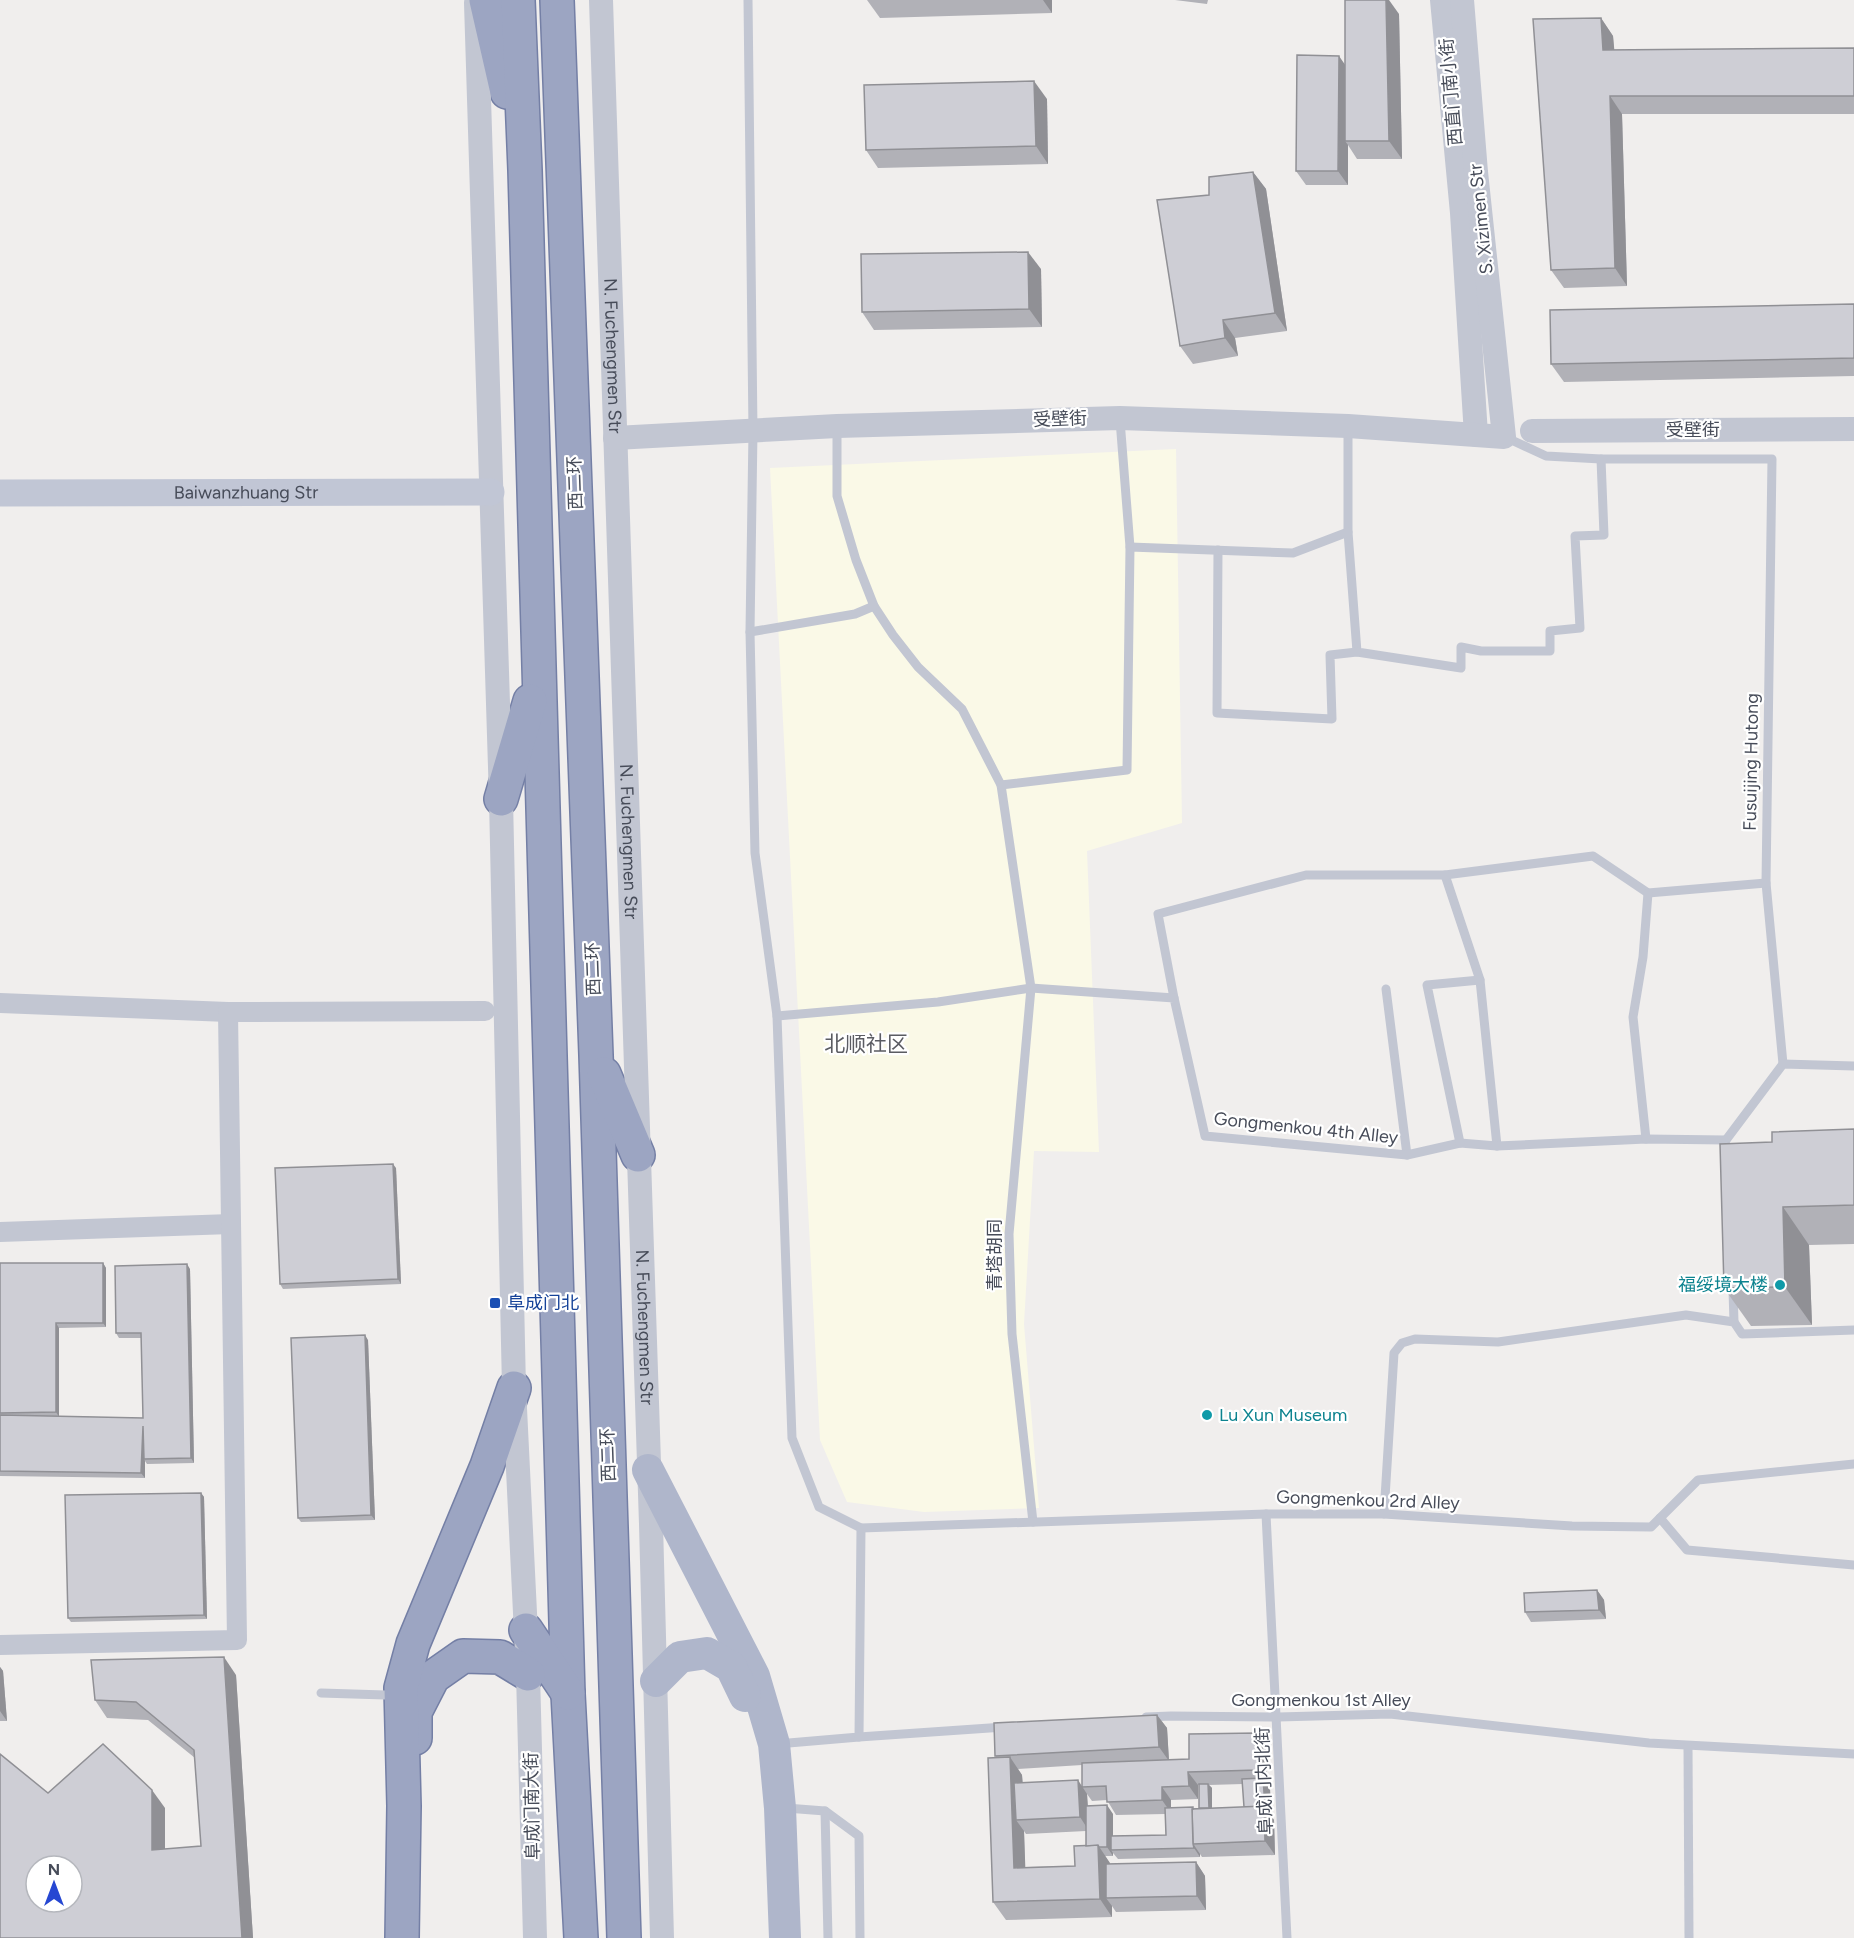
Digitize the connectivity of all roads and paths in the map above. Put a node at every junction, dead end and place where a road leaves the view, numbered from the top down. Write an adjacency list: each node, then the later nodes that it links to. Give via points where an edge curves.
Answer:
1 (476, 0): 22 (street)
2 (486, 0): 11 (highway)
3 (518, 0): 11 (highway)
4 (556, 0): 10 (highway, 西二环)
5 (578, 0): 10 (highway)
6 (600, 0): 20 (street, N. Fuchengmen Str)
7 (748, 0): 16 (lane)
8 (1442, 0): 18 (street, 西直门南小街, via 1462,213)
9 (1462, 0): 19 (street, S. Xizimen Str)
10 (563, 168): 44 (highway, 西二环)
11 (525, 170): 30 (highway)
12 (1120, 418): 13 (street, 受壁街); 14 (street, 受壁街); 25 (lane)
13 (837, 426): 16 (street, 受壁街); 27 (lane, 青塔胡同, via 837,496)
14 (1348, 426): 18 (street, 受壁街); 24 (lane)
15 (1854, 429): 17 (street, 受壁街)
16 (753, 430): 20 (street, 受壁街); 28 (lane)
17 (1532, 430)
18 (1476, 435): 19 (street, 受壁街)
19 (1504, 437): 21 (lane, via 1546,456)
20 (615, 438): 52 (street, N. Fuchengmen Str)
21 (1601, 459): 29 (lane, via 1604,535 1575,536 1580,628 1550,631 1550,651 1461,648 1461,668); 34 (lane, Fusuijing Hutong, via 1772,459)
22 (491, 492): 23 (main road, Baiwanzhuang Str); 32 (street)
23 (0, 493)
24 (1348, 532): 26 (lane, via 1293,553); 29 (lane)
25 (1130, 547): 26 (lane); 31 (lane, via 1127,770)
26 (1218, 550): 29 (lane, via 1217,713 1332,719 1330,655)
27 (874, 606): 28 (lane, via 855,614); 31 (lane, 青塔胡同, via 918,667 962,709)
28 (750, 632): 43 (lane, via 755,853)
29 (1357, 652)
30 (538, 673): 32 (highway); 73 (highway)
31 (1000, 785): 37 (lane, 青塔胡同)
32 (501, 800): 59 (street)
33 (1445, 875): 35 (lane, via 1593,856); 36 (lane); 39 (lane, via 1306,875 1158,914)
34 (1766, 883): 35 (lane); 45 (lane, Fusuijing Hutong)
35 (1648, 893): 47 (lane, via 1633,1017)
36 (1480, 980): 49 (lane, via 1427,985); 50 (lane)
37 (1031, 988): 39 (lane); 43 (lane, via 938,1002); 65 (lane, 青塔胡同, via 1009,1234 1012,1334)
38 (1386, 989): 53 (lane)
39 (1174, 998): 53 (lane, Gongmenkou 4th Alley, via 1205,1136)
40 (0, 1003): 42 (street)
41 (485, 1011): 42 (street)
42 (228, 1012): 54 (street)
43 (777, 1016): 66 (lane, via 792,1438 819,1507)
44 (596, 1055): 52 (highway); 88 (highway, 西二环)
45 (1783, 1064): 46 (lane); 48 (lane)
46 (1854, 1066)
47 (1646, 1139): 48 (lane, Gongmenkou 4th Alley); 50 (lane, Gongmenkou 4th Alley)
48 (1726, 1140): 51 (lane)
49 (1460, 1143): 50 (lane, Gongmenkou 4th Alley); 53 (lane, Gongmenkou 4th Alley)
50 (1497, 1146)
51 (1726, 1152)
52 (638, 1155): 61 (street, N. Fuchengmen Str)
53 (1407, 1155)
54 (231, 1224): 55 (street); 69 (street, via 237,1640)
55 (0, 1232)
56 (1732, 1276): 57 (lane)
57 (1734, 1322): 58 (lane, via 1742,1334); 63 (lane, via 1686,1315 1498,1342 1415,1339 1402,1343 1394,1353)
58 (1854, 1330)
59 (514, 1388): 68 (street); 84 (highway, via 487,1466 413,1644 401,1688)
60 (1854, 1464): 64 (lane, Gongmenkou 2rd Alley, via 1698,1480)
61 (648, 1470): 71 (street, N. Fuchengmen Str); 79 (main road, via 754,1676)
62 (1266, 1514): 63 (lane, Gongmenkou 2rd Alley); 65 (lane, Gongmenkou 2rd Alley); 75 (lane, 阜成门内北街)
63 (1384, 1514): 64 (lane, Gongmenkou 2rd Alley, via 1572,1526 1651,1527)
64 (1660, 1518): 67 (lane, via 1687,1550)
65 (1033, 1522): 66 (lane, Gongmenkou 2rd Alley)
66 (861, 1528): 78 (lane)
67 (1854, 1565)
68 (526, 1630): 70 (street); 73 (highway)
69 (0, 1645)
70 (528, 1674): 85 (highway, via 500,1657 463,1656 433,1677 415,1712); 86 (street, 阜成门南大街)
71 (656, 1681): 89 (street); 90 (main road, via 680,1657 707,1653 731,1667 747,1702 762,1754)
72 (321, 1693): 74 (lane)
73 (568, 1694): 87 (highway)
74 (385, 1695)
75 (1278, 1717): 76 (lane, Gongmenkou 1st Alley); 80 (lane, Gongmenkou 1st Alley, via 1390,1714); 94 (lane, 阜成门内北街)
76 (1136, 1718)
77 (1009, 1727): 78 (lane)
78 (859, 1737): 79 (lane)
79 (774, 1744): 82 (main road)
80 (1688, 1746): 81 (lane, Gongmenkou 1st Alley); 95 (lane)
81 (1854, 1754)
82 (776, 1808): 83 (lane); 91 (main road)
83 (825, 1810): 92 (lane); 93 (lane, via 859,1836)
84 (402, 1938)
85 (415, 1938)
86 (535, 1938)
87 (581, 1938)
88 (624, 1938)
89 (662, 1938)
90 (771, 1938)
91 (785, 1938)
92 (828, 1938)
93 (860, 1938)
94 (1287, 1938)
95 (1689, 1938)

